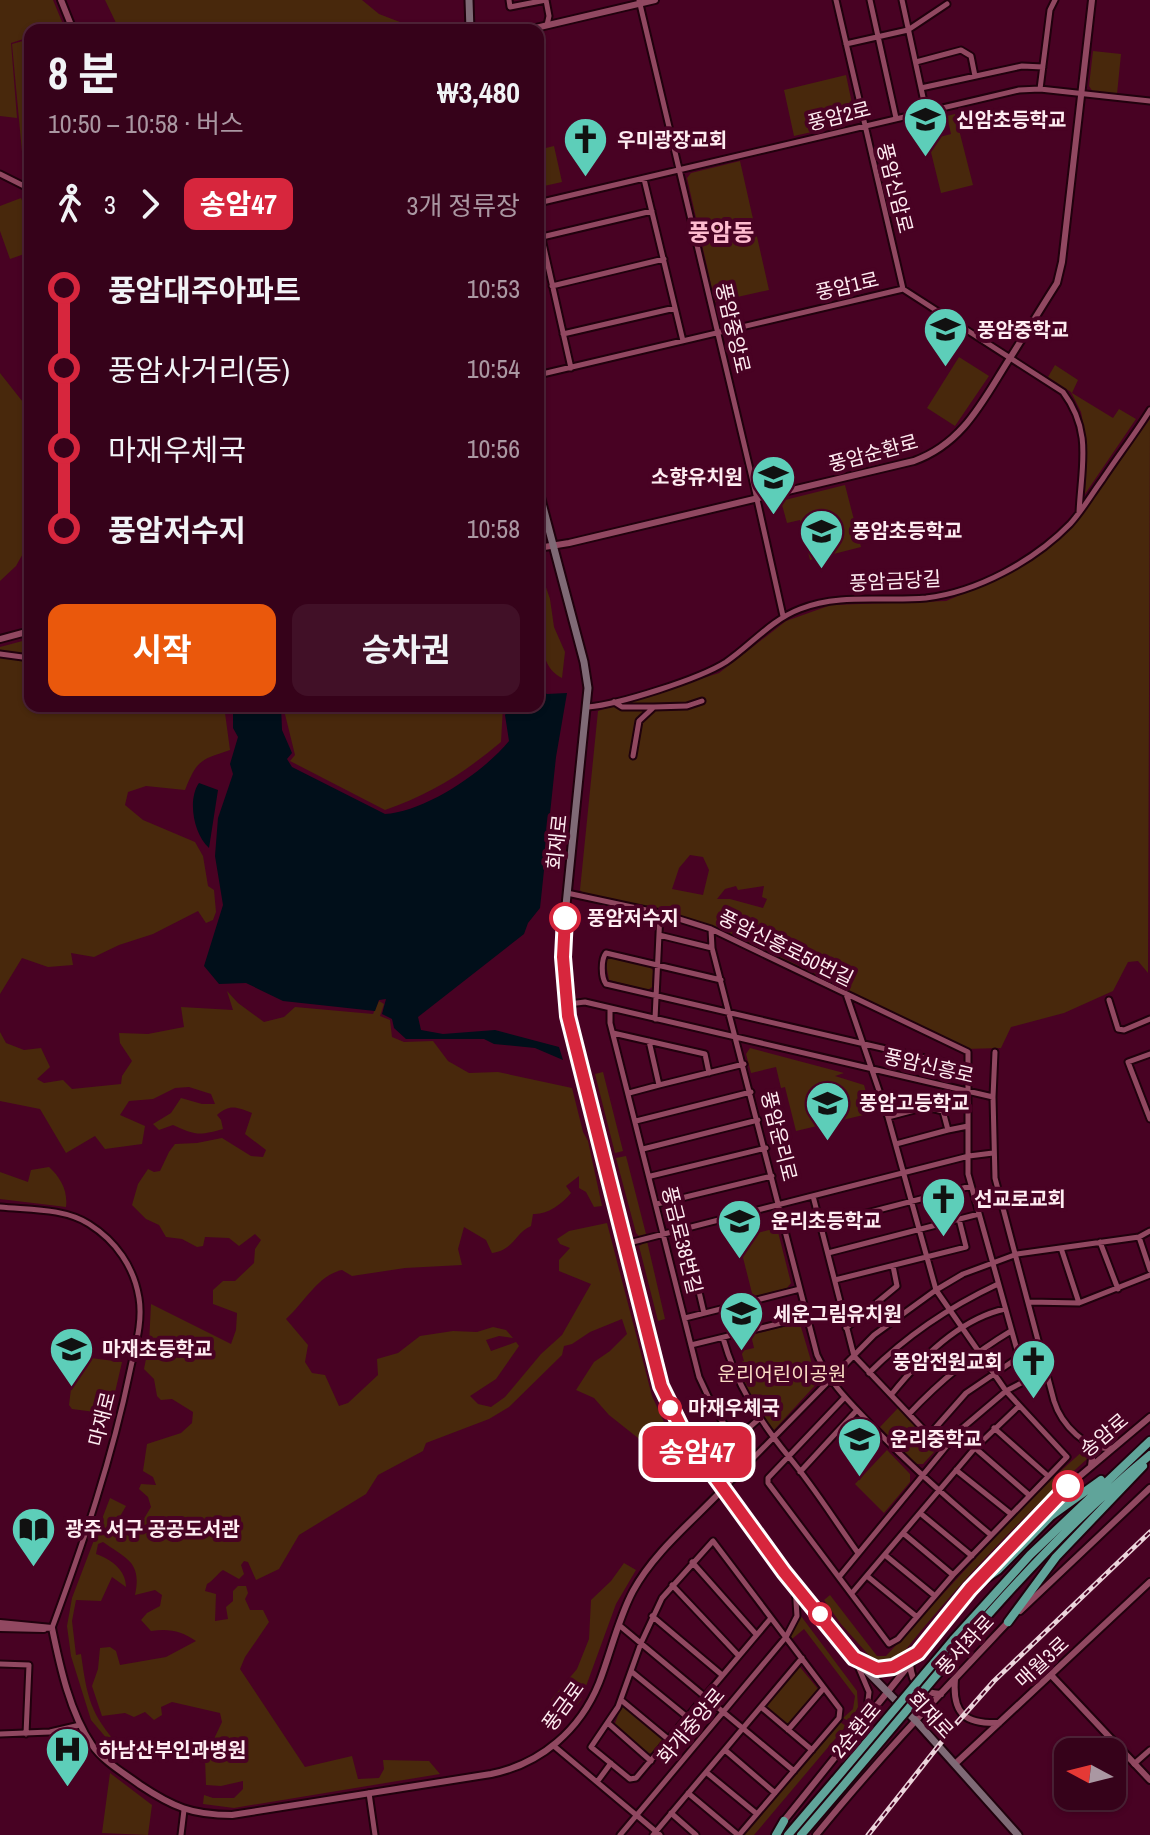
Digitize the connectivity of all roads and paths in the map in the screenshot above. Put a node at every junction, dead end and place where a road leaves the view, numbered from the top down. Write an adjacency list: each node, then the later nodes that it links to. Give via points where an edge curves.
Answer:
1 (61, 0): 13 (street)
2 (469, 0): 14 (main road)
3 (509, 0): 4 (street, via 510,7)
4 (546, 0): 15 (street)
5 (655, 0): 11 (street)
6 (836, 0): 19 (street, 풍암신암로)
7 (870, 0): 18 (street)
8 (902, 0): 17 (street)
9 (1055, 0): 21 (street)
10 (1092, 0): 25 (street, 풍암순환로)
11 (639, 2): 15 (street); 30 (street, 풍암중앙로)
12 (947, 4): 17 (street)
13 (71, 24)
14 (470, 24)
15 (547, 25): 16 (street)
16 (544, 26)
17 (908, 30): 18 (street); 20 (street)
18 (878, 37): 19 (street); 28 (street)
19 (846, 44): 29 (street, 풍암신암로)
20 (916, 62): 22 (street, via 961,50 971,56); 23 (street)
21 (1043, 67): 22 (street); 24 (street)
22 (975, 76): 23 (street)
23 (921, 88): 27 (street)
24 (1040, 89): 25 (street, 풍암2로); 27 (street, 풍암2로)
25 (1081, 94): 26 (street, 풍암2로); 45 (street, 풍암순환로, via 1060,273)
26 (1150, 101)
27 (926, 111): 28 (street, 풍암2로)
28 (896, 118): 29 (street, 풍암2로)
29 (864, 126): 30 (street, 풍암2로); 40 (street, 풍암신암로)
30 (680, 170): 32 (street, 풍암2로); 42 (street, 풍암중앙로)
31 (0, 174): 33 (street)
32 (644, 178): 34 (street, 풍암2로); 35 (street)
33 (24, 186)
34 (544, 202)
35 (652, 211): 36 (street); 38 (street)
36 (544, 237)
37 (544, 247): 39 (street)
38 (664, 259): 39 (street); 41 (street)
39 (552, 286): 43 (street)
40 (903, 289): 42 (street, 풍암1로); 45 (street, 풍암1로)
41 (675, 308): 43 (street); 44 (street)
42 (718, 333): 44 (street, 풍암1로); 49 (street, 풍암중앙로)
43 (563, 334): 46 (street)
44 (683, 341): 46 (street, 풍암1로)
45 (1010, 358): 49 (street, 풍암순환로, via 971,420 930,456); 51 (street, 풍암1로, via 1063,392 1078,414 1084,444)
46 (571, 368): 47 (street, 풍암1로)
47 (544, 374)
48 (1150, 410): 51 (street, 풍암금당길)
49 (757, 498): 52 (street, 풍암순환로); 54 (street, 풍암중앙로)
50 (544, 512): 52 (main road, 회재로)
51 (1079, 513): 54 (street, 풍암금당길, via 1029,557 961,591 923,598 824,601)
52 (553, 547): 53 (street, 풍암순환로); 61 (main road, 회재로, via 584,662)
53 (544, 548)
54 (783, 616): 59 (street, 풍암금당길, via 711,670)
55 (24, 633): 56 (street)
56 (0, 639)
57 (0, 654): 58 (street)
58 (24, 657)
59 (614, 701): 61 (street, 풍암금당길); 62 (street, via 622,707)
60 (702, 701): 62 (street)
61 (588, 707): 64 (main road, 회재로)
62 (654, 707): 63 (street, via 639,721)
63 (633, 756)
64 (567, 893): 65 (street, 풍암신흥로50번길); 74 (main road, 회재로, via 563,957)
65 (660, 913): 66 (street, 풍암신흥로50번길); 67 (street)
66 (711, 929): 68 (street, 풍암운리로); 72 (street, 풍암신흥로50번길)
67 (659, 935): 68 (street); 69 (street)
68 (712, 948): 70 (street, 풍암운리로)
69 (657, 965): 70 (street); 71 (street); 71 (street, via 606,953 603,957 606,984)
70 (721, 980): 76 (street, 풍암운리로)
71 (656, 994): 76 (street); 77 (street)
72 (846, 994): 82 (street); 86 (street, 풍암신흥로50번길, via 968,1052)
73 (1109, 1000): 78 (street, via 1118,1029)
74 (568, 1004): 75 (street, 풍암신흥로); 123 (main road, 회재로)
75 (610, 1008): 77 (street, 풍암신흥로); 79 (street, 풍금로38번길)
76 (730, 1012): 80 (street, 풍암운리로); 82 (street)
77 (655, 1019): 80 (street, 풍암신흥로)
78 (1150, 1019)
79 (613, 1033): 81 (street); 92 (street, 풍금로38번길)
80 (736, 1037): 85 (street, 풍암운리로); 87 (street, 풍암신흥로)
81 (649, 1041): 88 (street, via 705,1054); 89 (street)
82 (863, 1044): 86 (street); 87 (street)
83 (995, 1052): 93 (street)
84 (1150, 1054): 95 (street, via 1128,1062)
85 (744, 1064): 88 (street); 90 (street, 풍암운리로)
86 (968, 1068): 91 (street)
87 (874, 1070): 91 (street, 풍암신흥로); 94 (street)
88 (709, 1073): 89 (street)
89 (659, 1085): 92 (street)
90 (751, 1092): 96 (street, 풍암운리로); 97 (street)
91 (967, 1092): 93 (street, 풍암신흥로); 98 (street)
92 (629, 1093): 97 (street, 풍금로38번길)
93 (993, 1097): 103 (street, 풍암신흥로)
94 (888, 1117): 99 (street, via 926,1107 943,1111); 100 (street)
95 (1150, 1119)
96 (758, 1120): 101 (street, 풍암운리로); 102 (street)
97 (636, 1121): 102 (street, 풍금로38번길)
98 (968, 1126): 99 (street); 104 (street)
99 (948, 1130): 100 (street)
100 (896, 1144): 105 (street)
101 (766, 1148): 106 (street); 107 (street, 풍암운리로)
102 (643, 1149): 106 (street, 풍금로38번길)
103 (993, 1153): 104 (street); 126 (street, 풍암신흥로)
104 (969, 1156): 105 (street); 108 (street)
105 (904, 1173): 109 (street); 110 (street)
106 (651, 1176): 111 (street, 풍금로38번길)
107 (772, 1176): 111 (street); 112 (street, 풍암운리로)
108 (971, 1186): 110 (street); 114 (street)
109 (813, 1196): 112 (street); 116 (street)
110 (912, 1202): 116 (street); 118 (street)
111 (657, 1204): 120 (street, 풍금로38번길)
112 (780, 1205): 117 (street); 133 (street, 풍암운리로)
113 (0, 1207): 205 (street, 마재로, via 59,1213 91,1225 131,1268 140,1302 107,1467)
114 (979, 1214): 115 (street); 128 (street)
115 (959, 1219): 118 (street); 127 (street, via 966,1247)
116 (820, 1225): 125 (street)
117 (684, 1228): 120 (street); 140 (street)
118 (920, 1229): 125 (street); 127 (street)
119 (1150, 1231): 121 (street)
120 (665, 1233): 123 (street); 142 (street, 풍금로38번길)
121 (1139, 1237): 122 (street, 풍금로); 130 (street)
122 (1100, 1242): 124 (street, 풍금로); 134 (street)
123 (625, 1244): 179 (main road, 회재로, via 661,1386 686,1437)
124 (1061, 1248): 126 (street, 풍금로); 137 (street)
125 (828, 1253): 131 (street)
126 (1017, 1254): 128 (street, 풍금로); 136 (street, 풍암신흥로)
127 (926, 1258): 129 (street); 135 (street)
128 (992, 1261): 132 (street); 135 (street, 풍금로)
129 (893, 1266): 131 (street); 143 (street, via 897,1286)
130 (1150, 1273): 134 (street)
131 (835, 1280): 143 (street)
132 (998, 1284): 138 (street); 139 (street)
133 (800, 1289): 140 (street); 141 (street, 풍암운리로)
134 (1118, 1289): 137 (street)
135 (936, 1290): 139 (street); 149 (street, 풍금로)
136 (1029, 1302): 137 (street); 150 (street, 풍암신흥로)
137 (1079, 1303)
138 (1005, 1309): 144 (street); 145 (street)
139 (948, 1310): 144 (street); 151 (street, via 908,1336)
140 (704, 1313): 142 (street)
141 (806, 1317): 146 (street); 153 (street, 풍암운리로)
142 (685, 1318): 147 (street, 풍금로38번길)
143 (846, 1328): 149 (street)
144 (961, 1329): 148 (street); 155 (street, via 926,1356)
145 (1011, 1331): 148 (street); 152 (street, via 1019,1357)
146 (723, 1338): 147 (street); 161 (street, via 732,1370)
147 (691, 1345): 161 (street, 풍금로38번길, via 699,1377 735,1440)
148 (976, 1351): 152 (street); 159 (street)
149 (854, 1356): 151 (street); 153 (street, 풍금로)
150 (1046, 1370): 154 (street); 166 (street, 풍암신흥로, via 1058,1415)
151 (869, 1373): 155 (street)
152 (993, 1373): 154 (street); 163 (street, via 966,1393)
153 (830, 1381): 156 (street, 풍암운리로); 164 (street, 풍금로)
154 (1006, 1391): 157 (street); 169 (street)
155 (891, 1395): 159 (street)
156 (845, 1397): 158 (street, 풍암운리로); 170 (street)
157 (1019, 1406): 162 (street); 176 (street, via 1067,1457)
158 (857, 1410): 175 (street); 177 (street, 풍암운리로)
159 (909, 1414): 163 (street)
160 (1150, 1417): 168 (street, 송암로)
161 (760, 1418): 164 (street)
162 (994, 1428): 167 (street); 176 (street)
163 (929, 1435): 169 (street)
164 (773, 1440): 170 (street); 179 (street, 풍금로)
165 (1150, 1441): 172 (highway, 2순환로)
166 (1091, 1446): 168 (street); 173 (street)
167 (975, 1448): 174 (street); 181 (street)
168 (1112, 1448): 173 (street, 송암로)
169 (943, 1450): 177 (street)
170 (789, 1457): 175 (street); 192 (street, via 768,1483)
171 (1150, 1457): 202 (highway, via 1056,1557); 249 (highway, 2순환로, bridge, via 1030,1569)
172 (1125, 1463): 196 (highway, via 1051,1516 998,1570); 249 (highway, 2순환로, bridge, via 1030,1555 953,1640)
173 (1091, 1466): 196 (street, 송암로)
174 (956, 1470): 180 (street); 183 (street)
175 (800, 1472): 186 (street)
176 (1048, 1476): 181 (street)
177 (922, 1477): 180 (street, 풍암운리로); 186 (street)
178 (1150, 1488): 202 (street, 풍서좌로)
179 (723, 1489): 194 (main road, 회재로); 204 (street, 풍금로, via 650,1566)
180 (938, 1492): 182 (street); 185 (street, 풍암운리로)
181 (1029, 1495): 183 (street)
182 (920, 1513): 184 (street); 188 (street)
183 (1011, 1514): 185 (street)
184 (903, 1533): 187 (street); 190 (street)
185 (991, 1535): 188 (street)
186 (858, 1553): 192 (street)
187 (885, 1555): 191 (street); 198 (street)
188 (972, 1556): 190 (street)
189 (692, 1562): 193 (street); 201 (street, via 713,1541); 206 (street)
190 (953, 1575): 198 (street)
191 (867, 1576): 197 (street); 200 (street)
192 (839, 1577): 197 (street)
193 (672, 1585): 199 (street); 210 (street)
194 (795, 1585): 207 (street, via 797,1616); 212 (main road, 회재로)
195 (1148, 1587): 217 (street, 매월3로)
196 (970, 1589): 209 (street, 송암로)
197 (852, 1593): 200 (street, via 889,1644)
198 (935, 1596): 200 (street)
199 (652, 1616): 208 (street); 216 (street)
200 (917, 1617)
201 (771, 1618): 206 (street); 207 (street)
202 (1008, 1622): 218 (street, 풍서좌로)
203 (0, 1625): 205 (street)
204 (619, 1625): 208 (street); 237 (street, 풍금로, via 598,1686)
205 (52, 1628): 231 (street, 풍금로)
206 (755, 1634): 210 (street)
207 (786, 1637): 211 (street); 225 (street, 화개중앙로)
208 (641, 1643): 215 (street); 222 (street)
209 (918, 1653): 212 (street, via 885,1669); 214 (street, 송암로)
210 (738, 1655): 216 (street)
211 (802, 1658): 219 (street); 224 (street)
212 (854, 1658): 220 (main road, 회재로); 228 (street, via 869,1692)
213 (0, 1664): 235 (street, via 29,1665)
214 (910, 1664): 220 (street, 송암로); 221 (street, via 918,1687)
215 (632, 1672): 223 (street); 226 (street)
216 (722, 1675): 222 (street)
217 (1051, 1675): 229 (street, 매월3로); 244 (street)
218 (955, 1678): 221 (street, 풍서좌로); 229 (street, via 955,1697 966,1718)
219 (824, 1688): 233 (street); 239 (street, via 840,1709 839,1718)
220 (888, 1693): 227 (main road, 회재로); 228 (street, 송암로)
221 (941, 1694): 227 (street, 풍서좌로)
222 (704, 1696): 225 (street); 226 (street)
223 (621, 1700): 230 (street); 236 (street)
224 (761, 1707): 232 (street); 233 (street)
225 (723, 1713): 232 (street); 256 (street, 화개중앙로)
226 (687, 1717): 236 (street)
227 (917, 1722): 243 (main road, 회재로); 267 (street, 풍서좌로)
228 (864, 1723): 257 (street, 송암로)
229 (999, 1723): 243 (street, 매월3로)
230 (609, 1724): 241 (street); 242 (street, via 591,1747)
231 (80, 1725): 235 (street); 253 (street, 풍금로, via 109,1762)
232 (742, 1729): 238 (street); 245 (street)
233 (788, 1730): 239 (street)
234 (0, 1734): 235 (street)
235 (26, 1734)
236 (668, 1739): 241 (street)
237 (554, 1746): 248 (street); 250 (street, 풍금로, via 516,1768)
238 (725, 1750): 246 (street); 252 (street)
239 (812, 1750): 245 (street)
240 (1150, 1750): 244 (street)
241 (651, 1761): 242 (street, via 630,1779)
242 (611, 1763): 248 (street)
243 (955, 1764): 268 (main road, 회재로)
244 (1134, 1764): 247 (street)
245 (794, 1771): 252 (street)
246 (706, 1772): 251 (street); 255 (street)
247 (1150, 1780)
248 (597, 1782): 256 (street)
249 (839, 1783): 265 (highway, 2순환로); 266 (highway, 2순환로)
250 (369, 1793): 253 (street, 풍금로, via 232,1815); 260 (street)
251 (688, 1793): 254 (street); 263 (street)
252 (775, 1793): 255 (street)
253 (184, 1810): 259 (street)
254 (671, 1813): 258 (street); 262 (street)
255 (757, 1814): 263 (street)
256 (637, 1815): 258 (street); 261 (street, 화개중앙로)
257 (784, 1821): 264 (highway)
258 (656, 1834)
259 (181, 1835)
260 (375, 1835)
261 (620, 1835)
262 (696, 1835)
263 (738, 1835)
264 (774, 1835)
265 (788, 1835)
266 (801, 1835)
267 (816, 1835)
268 (1018, 1835)

